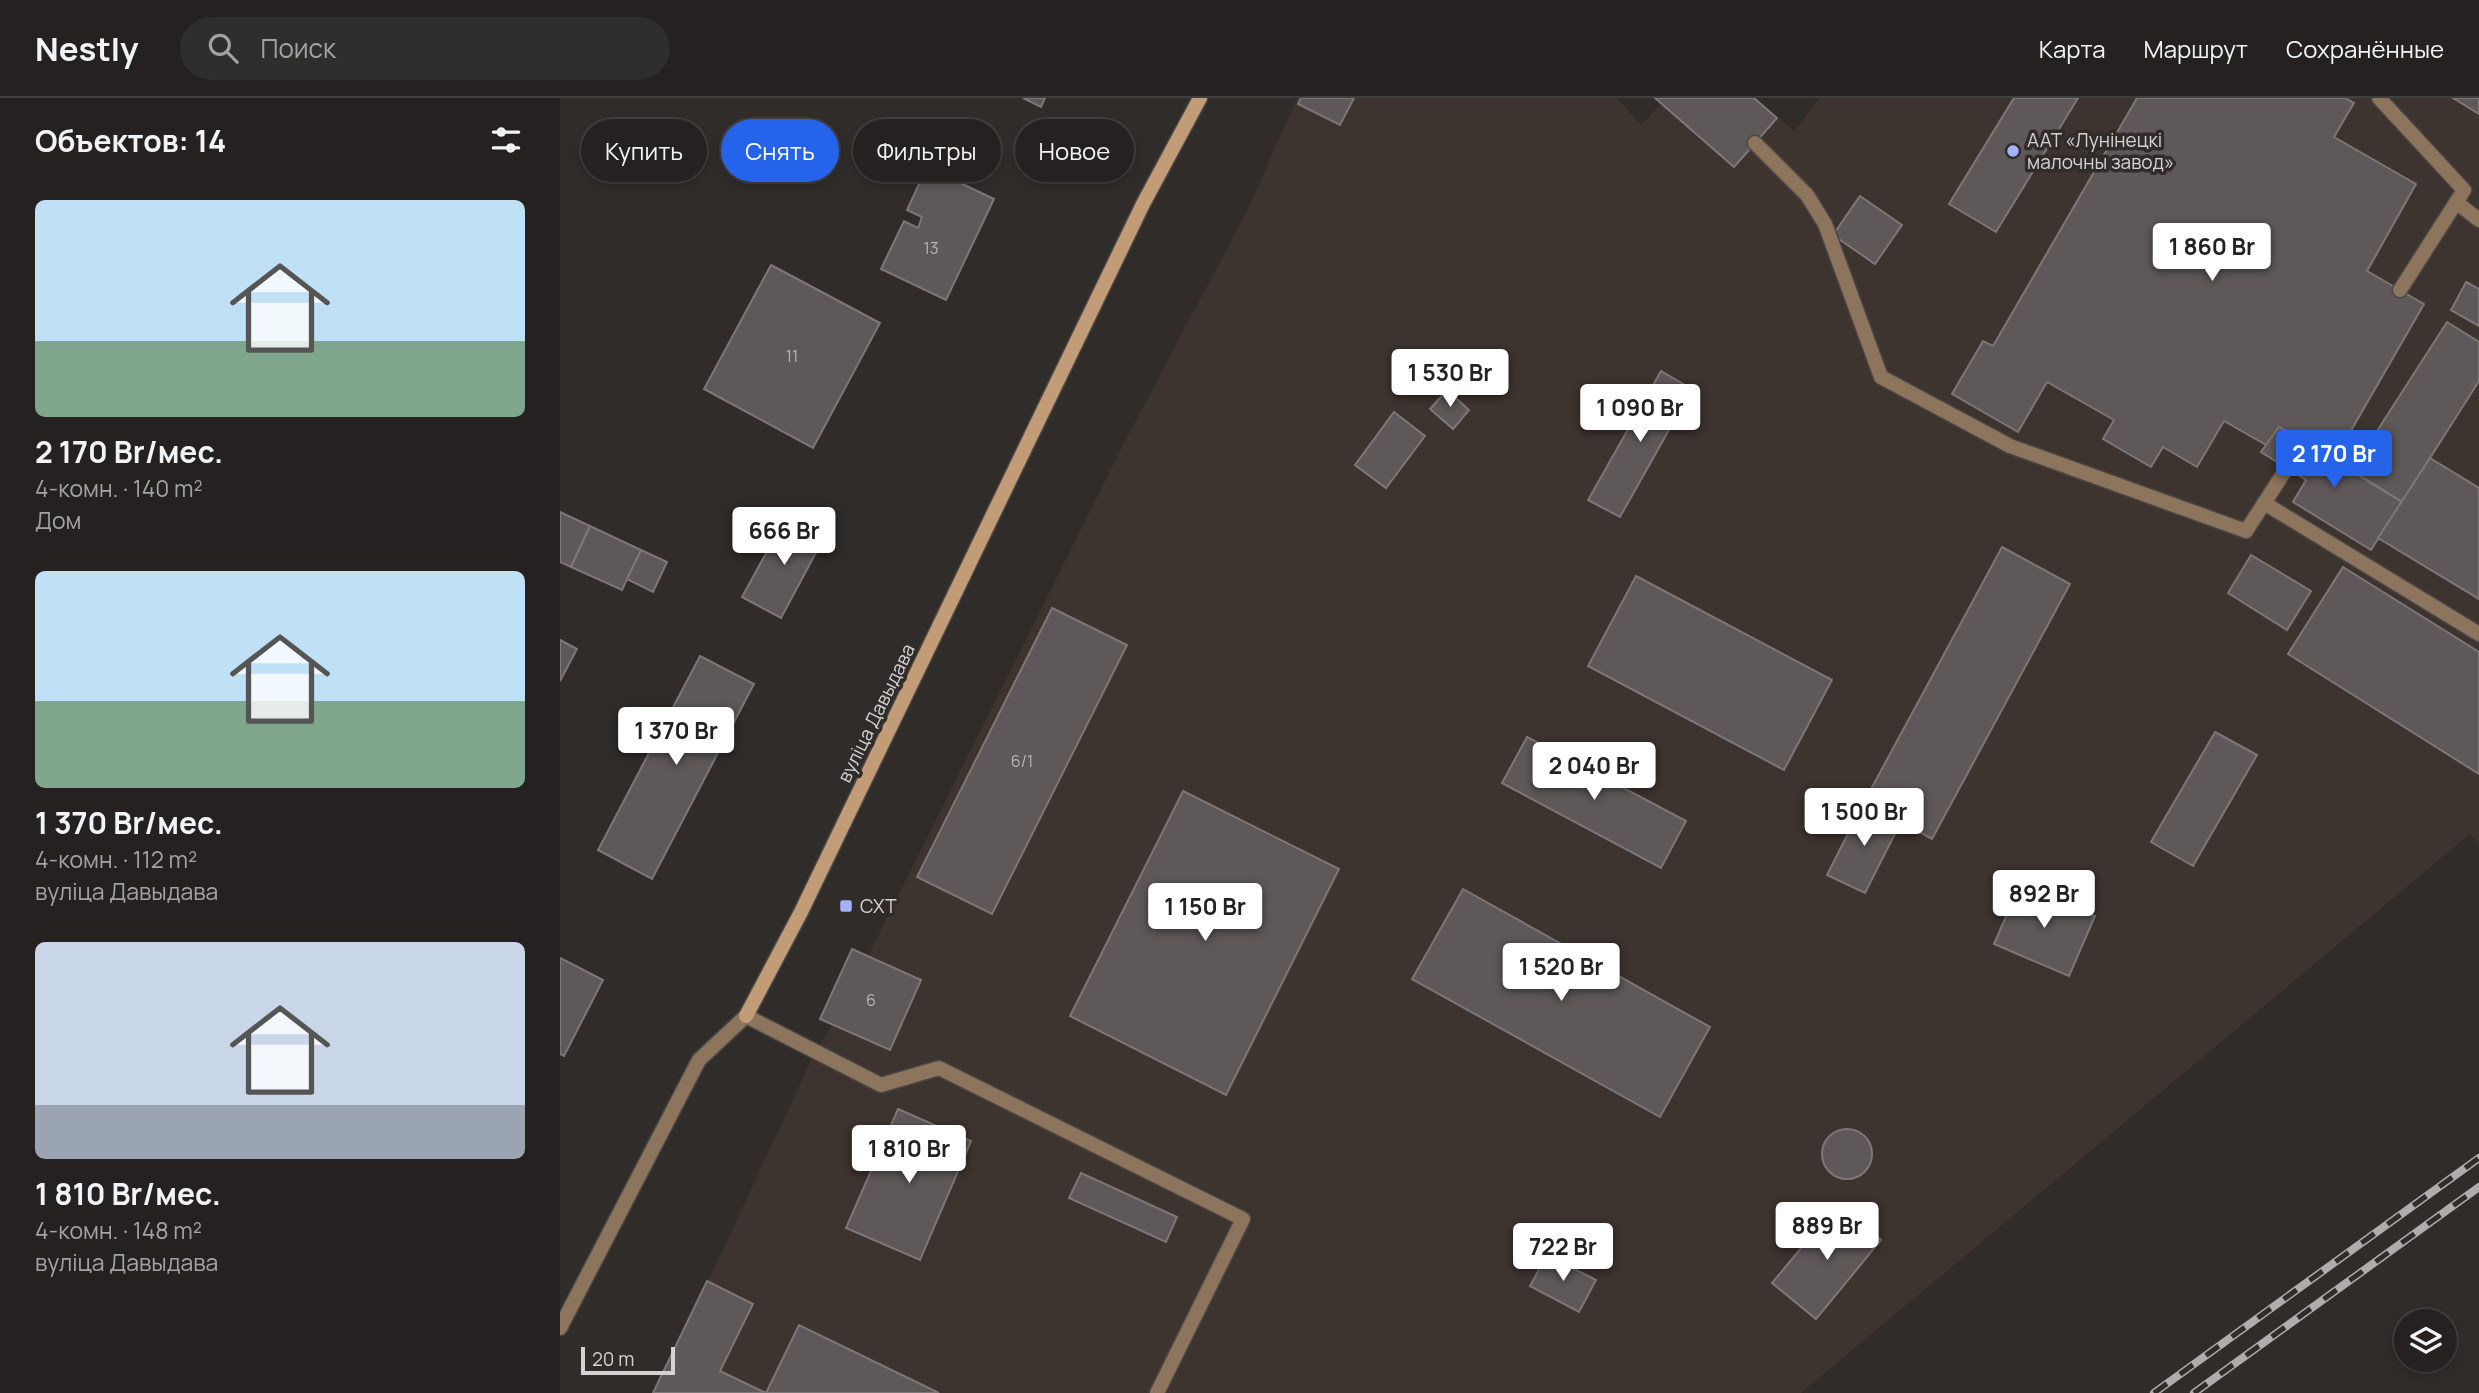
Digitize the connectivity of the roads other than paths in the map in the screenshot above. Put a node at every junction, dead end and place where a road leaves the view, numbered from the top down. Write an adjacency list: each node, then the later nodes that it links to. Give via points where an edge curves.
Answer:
1 (1200, 98): 10 (street, вуліца Давыдава, via 1143,204)
2 (2379, 98): 4 (street, via 2463,190)
3 (1755, 144): 8 (street, via 1807,195 1825,223 1881,377 2010,446 2246,531)
4 (2456, 202): 5 (street); 6 (street)
5 (2479, 220)
6 (2400, 290)
7 (2287, 468): 8 (street)
8 (2264, 503): 9 (street)
9 (2479, 634)
10 (746, 1016): 11 (street, вуліца Давыдава, via 699,1060); 12 (street, via 881,1085 939,1068 1243,1219)
11 (560, 1328)
12 (1157, 1393)

